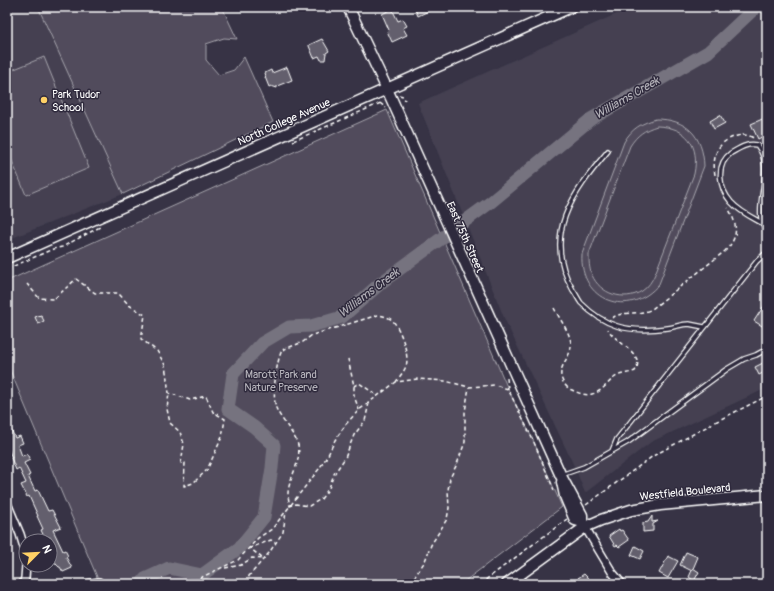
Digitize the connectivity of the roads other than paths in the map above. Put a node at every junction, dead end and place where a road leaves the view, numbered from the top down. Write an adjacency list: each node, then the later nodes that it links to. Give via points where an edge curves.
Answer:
1 (348, 7): 3 (street, East 75th Street)
2 (571, 7): 3 (street, North College Avenue)
3 (387, 89): 8 (street, North College Avenue); 12 (street, East 75th Street)
4 (608, 151): 9 (lane, via 576,193 566,212 559,237 566,278 580,302 597,316 616,326 632,329 668,328 688,324)
5 (762, 223): 5 (lane, via 765,160 757,145 749,144 727,156 720,166 720,177 730,202); 6 (lane)
6 (767, 233)
7 (767, 252): 9 (lane)
8 (7, 258)
9 (704, 327): 11 (lane, via 617,439)
10 (767, 349): 11 (lane, via 727,369 655,424)
11 (612, 451): 12 (lane, via 584,467)
12 (561, 476): 15 (street, East 75th Street, via 582,515)
13 (767, 495): 15 (street, Westfield Boulevard, via 647,507)
14 (7, 503): 16 (street)
15 (583, 524): 21 (street, Westfield Boulevard); 22 (street, East 75th Street)
16 (20, 533)
17 (25, 573): 19 (street)
18 (99, 582): 20 (street)
19 (22, 584)
20 (88, 584)
21 (507, 584)
22 (621, 584)

